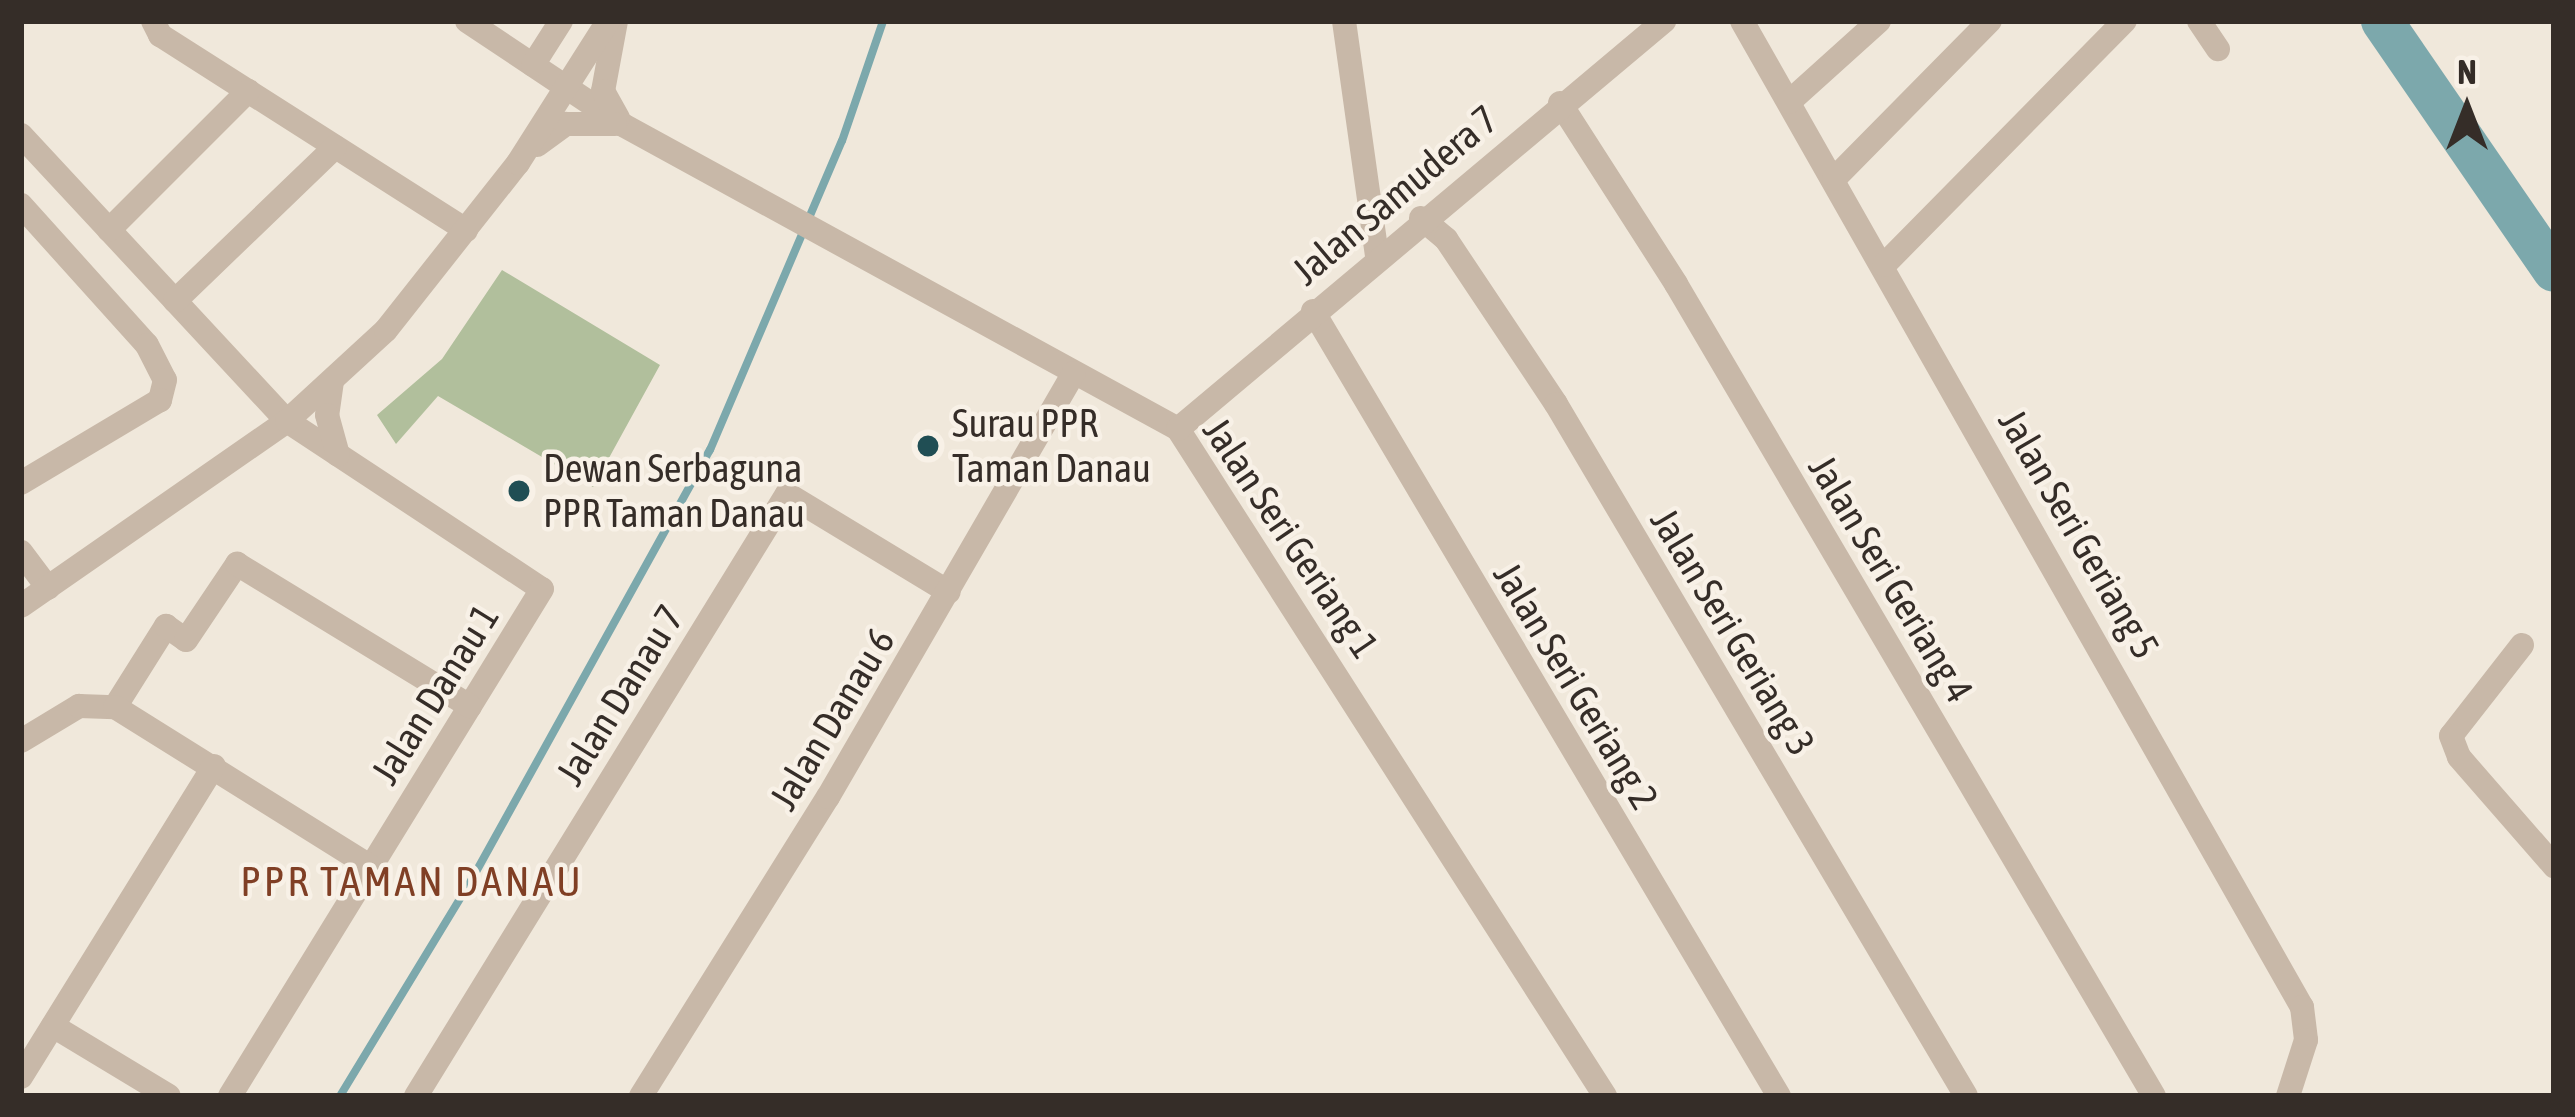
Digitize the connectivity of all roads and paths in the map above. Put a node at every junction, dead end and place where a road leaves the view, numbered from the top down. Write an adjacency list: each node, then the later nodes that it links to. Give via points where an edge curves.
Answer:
1 (153, 21): 15 (street, via 160,35)
2 (467, 21): 13 (street, Jalan Seri Geriang 1)
3 (561, 21): 13 (street)
4 (612, 21): 14 (street); 18 (street, via 603,91)
5 (1344, 21): 27 (street)
6 (1664, 21): 17 (street, Jalan Samudera 7)
7 (1742, 21): 16 (street, Jalan Seri Geriang 5)
8 (1879, 21): 16 (street)
9 (1990, 21): 22 (street)
10 (2125, 21): 28 (street)
11 (2199, 21): 12 (street)
12 (2218, 49)
13 (533, 65): 14 (street, Jalan Seri Geriang 1)
14 (566, 86): 18 (street, Jalan Seri Geriang 1); 21 (street)
15 (248, 91): 20 (street); 25 (street)
16 (1789, 102): 22 (street, Jalan Seri Geriang 5)
17 (1560, 103): 24 (street, Jalan Samudera 7); 57 (street, Jalan Seri Geriang 4, via 1676,284)
18 (623, 125): 21 (street, via 566,124); 31 (street, Jalan Seri Geriang 1)
19 (21, 135): 25 (street, Jalan Danau 1)
20 (335, 147): 26 (street); 29 (street)
21 (518, 164): 26 (street)
22 (1834, 179): 28 (street, Jalan Seri Geriang 5)
23 (21, 205): 36 (street, via 147,345 165,380 160,400)
24 (1421, 218): 27 (street, Jalan Samudera 7); 56 (street, Jalan Seri Geriang 3, via 1446,239 1556,404)
25 (109, 230): 29 (street, Jalan Danau 1)
26 (466, 230): 32 (street, via 386,330)
27 (1377, 256): 30 (street, Jalan Samudera 7)
28 (1884, 266): 58 (street, Jalan Seri Geriang 5, via 2302,1007 2306,1040)
29 (175, 301): 33 (street, Jalan Danau 1)
30 (1313, 311): 34 (street, Jalan Samudera 7); 55 (street, Jalan Seri Geriang 2)
31 (1074, 373): 34 (street, Jalan Seri Geriang 1); 39 (street, Jalan Danau 6)
32 (332, 381): 33 (street); 35 (street, via 327,415)
33 (287, 421): 35 (street, Jalan Danau 1); 38 (street)
34 (1178, 429): 54 (street, Jalan Seri Geriang 1)
35 (338, 455): 42 (street, Jalan Danau 1, via 542,589)
36 (21, 483)
37 (21, 552): 38 (street)
38 (48, 588): 40 (street)
39 (949, 592): 52 (street, Jalan Danau 7, via 787,494); 53 (street, Jalan Danau 6)
40 (21, 606)
41 (2522, 645): 46 (street, via 2451,736 2459,757)
42 (470, 706): 43 (street, via 237,564 186,640 166,626); 47 (street, Jalan Danau 1)
43 (115, 707): 44 (street, via 79,706); 45 (street)
44 (21, 740)
45 (214, 766): 47 (street); 48 (street)
46 (2554, 866)
47 (371, 867): 51 (street, Jalan Danau 1)
48 (53, 1026): 49 (street); 50 (street)
49 (21, 1077)
50 (170, 1096)
51 (230, 1096)
52 (416, 1096)
53 (641, 1096)
54 (1605, 1096)
55 (1780, 1096)
56 (1966, 1096)
57 (2154, 1096)
58 (2288, 1096)

